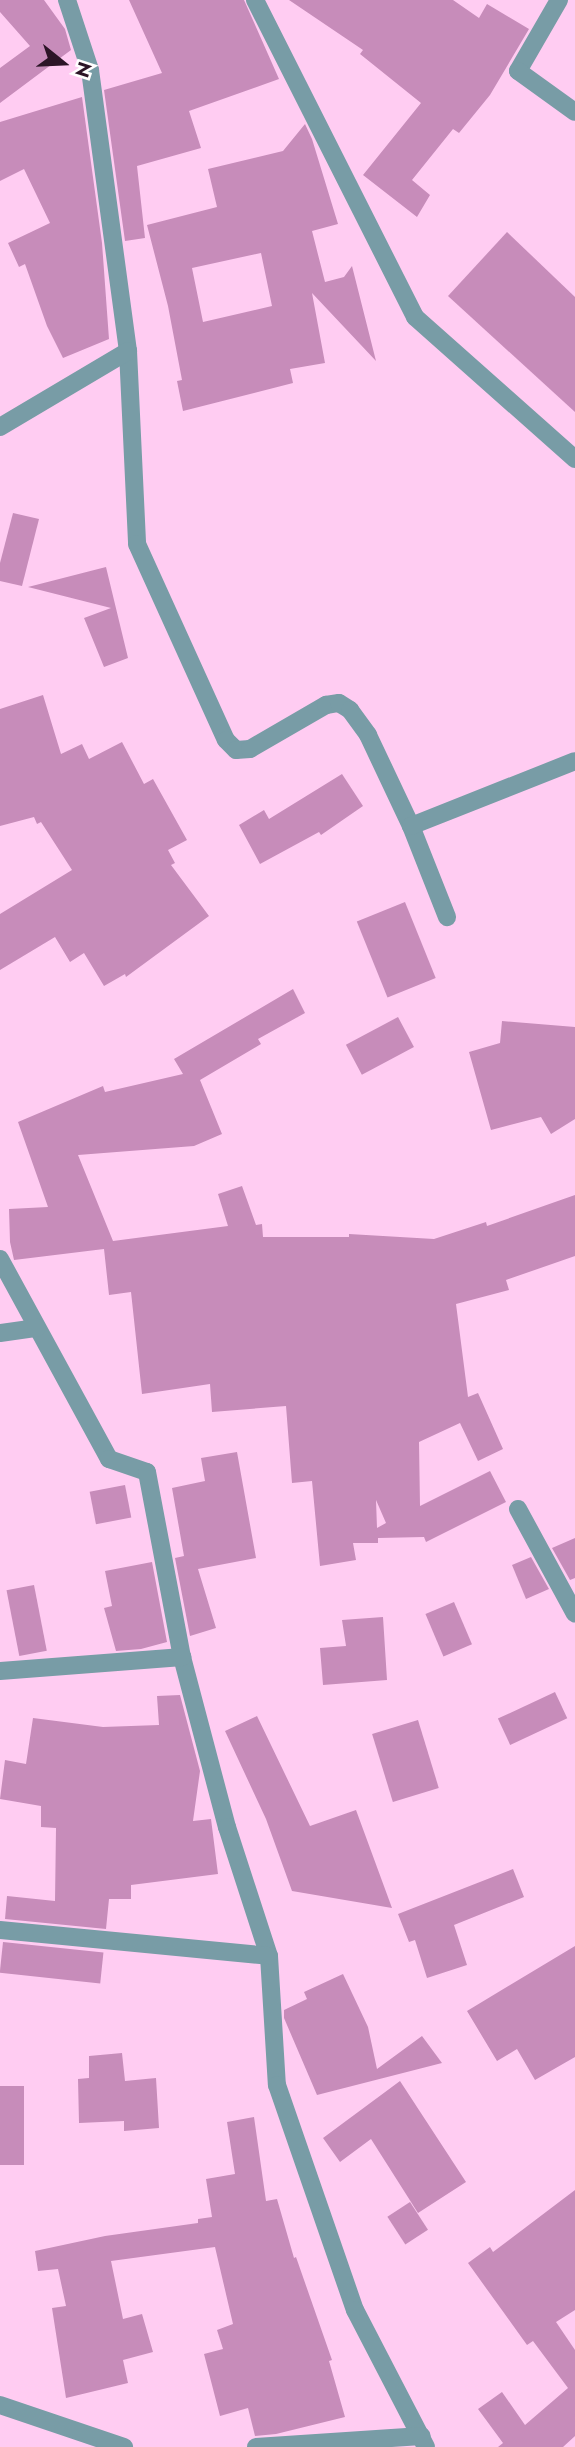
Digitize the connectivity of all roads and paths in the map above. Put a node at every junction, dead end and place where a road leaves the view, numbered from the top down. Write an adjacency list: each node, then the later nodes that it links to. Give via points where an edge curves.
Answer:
1 (67, 0): 5 (street, via 90,69)
2 (255, 0): 7 (street, via 415,317)
3 (559, 0): 4 (street, via 518,71)
4 (575, 112)
5 (128, 351): 6 (street); 9 (street, via 137,544 226,740 236,750 250,749 326,705 339,703 368,735)
6 (0, 427)
7 (575, 459)
8 (575, 761): 9 (street)
9 (411, 826): 10 (street)
10 (447, 917)
11 (0, 1259): 12 (street)
12 (37, 1328): 13 (street); 16 (street, via 109,1459 147,1472)
13 (0, 1334)
14 (518, 1509): 15 (street)
15 (575, 1614)
16 (181, 1657): 17 (street); 19 (street, via 227,1827)
17 (0, 1671)
18 (0, 1930): 19 (street)
19 (270, 1956): 21 (street, via 277,2085 355,2311)
20 (0, 2405): 22 (street)
21 (424, 2442): 23 (street)
22 (124, 2447)
23 (256, 2447)

